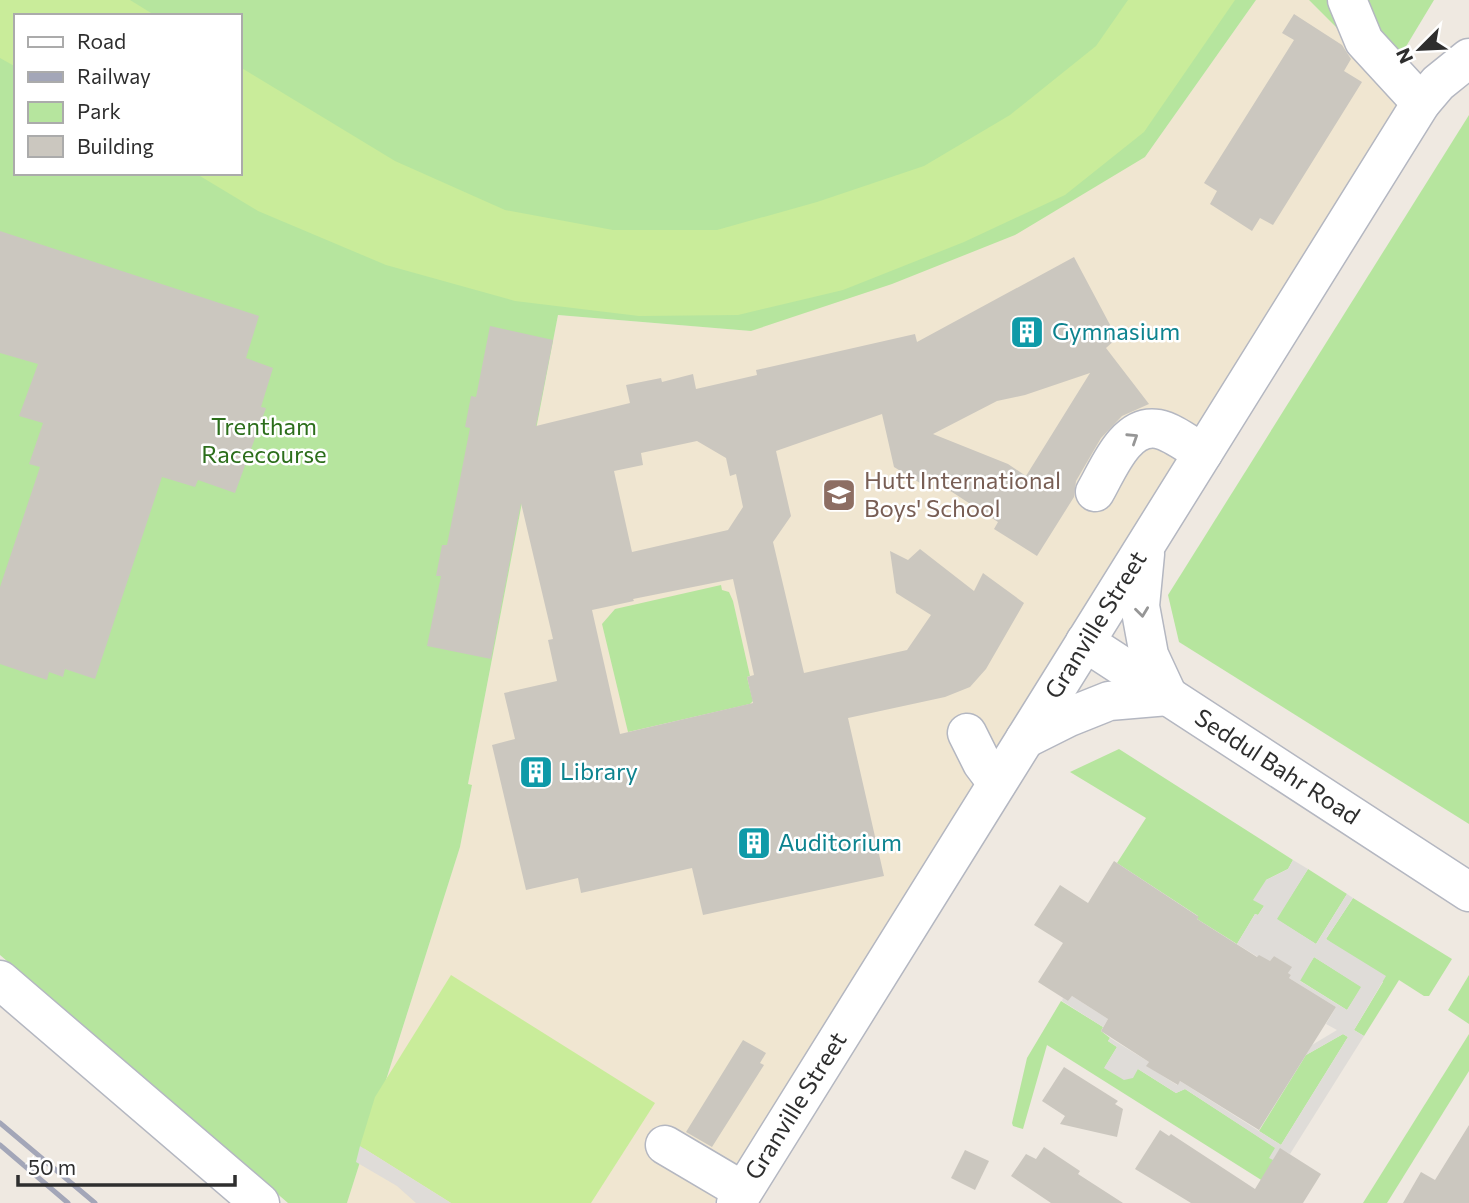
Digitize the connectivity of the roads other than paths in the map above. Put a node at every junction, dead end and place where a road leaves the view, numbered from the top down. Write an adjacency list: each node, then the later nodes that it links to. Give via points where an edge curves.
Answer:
1 (1346, 0): 3 (street, via 1364,41)
2 (1469, 58): 3 (street, Granville Street)
3 (1421, 103): 4 (street, Granville Street)
4 (1203, 453): 5 (street, one-way to 4, via 1122,445 1140,432 1161,429); 6 (street, Granville Street)
5 (1094, 492)
6 (1146, 545): 7 (street, Granville Street); 8 (street, one-way to 8, via 1140,606 1149,655)
7 (1085, 642): 8 (street, Seddul Bahr Road); 10 (street, Granville Street)
8 (1168, 696): 10 (street, via 1109,701); 12 (street, Seddul Bahr Road)
9 (967, 733): 11 (street)
10 (1024, 740): 11 (street, Granville Street)
11 (997, 783): 15 (street, Granville Street)
12 (1469, 892)
13 (0, 980): 16 (street)
14 (665, 1145): 15 (street)
15 (739, 1197)
16 (260, 1203)

